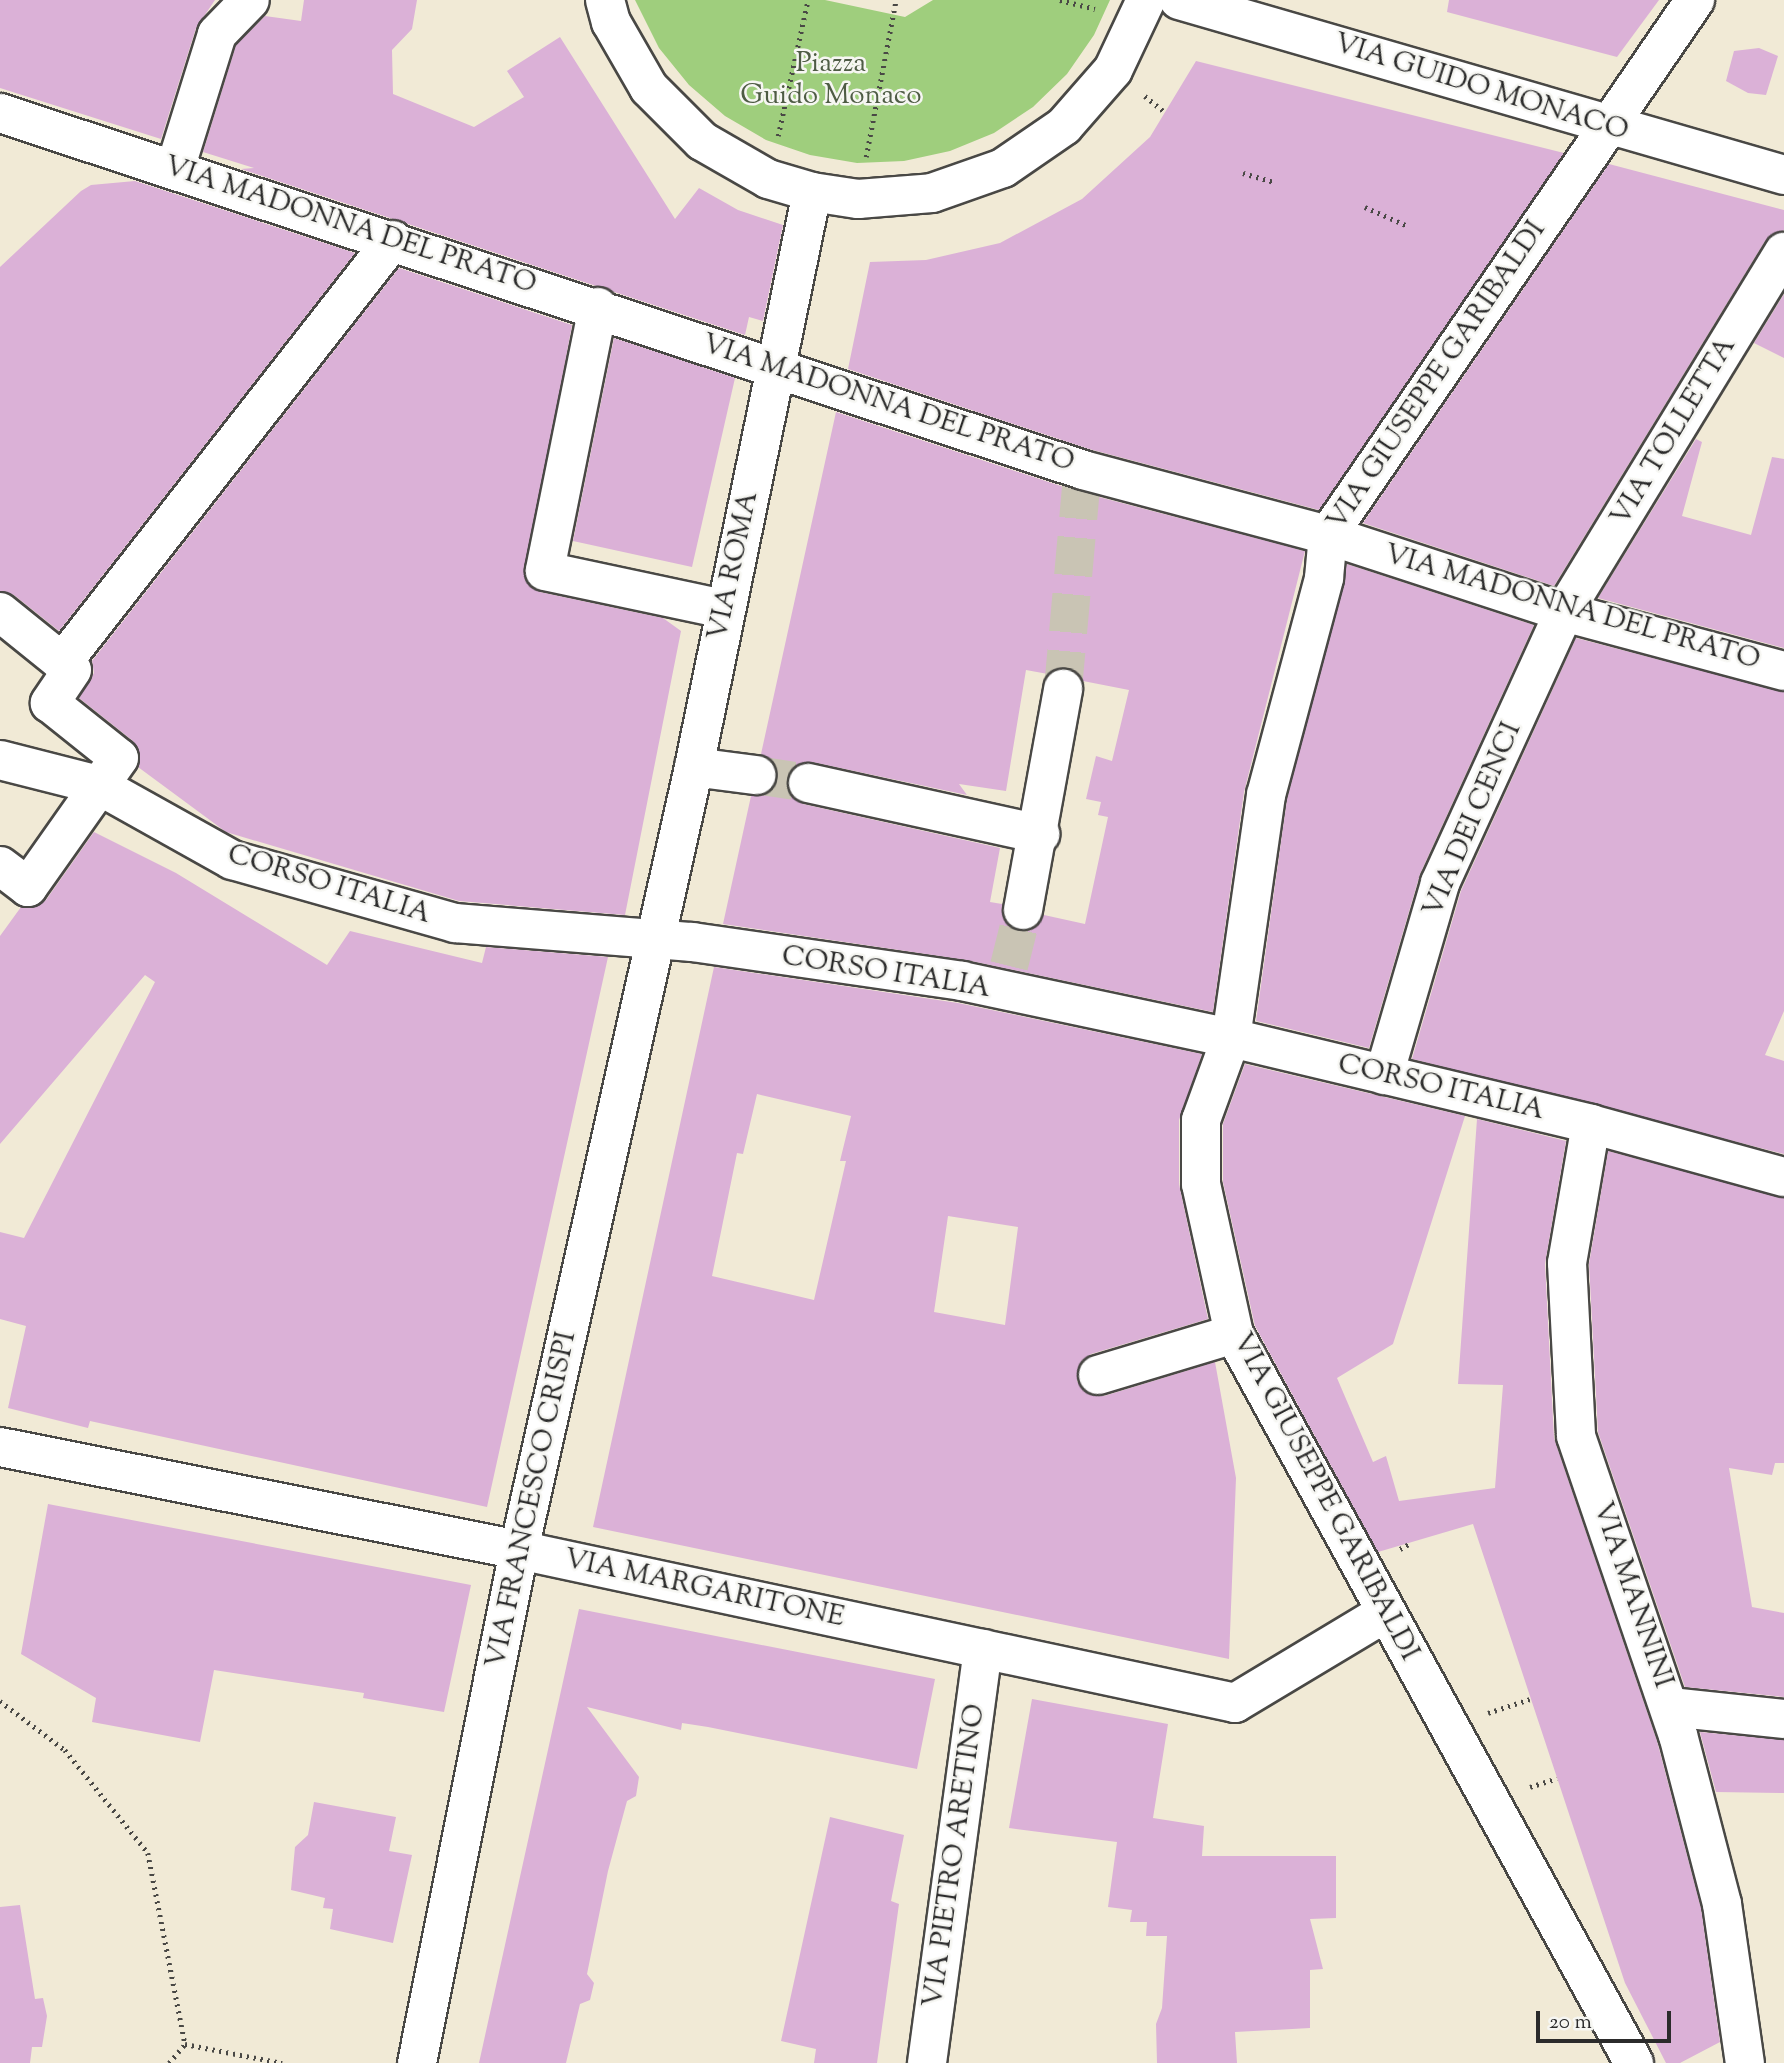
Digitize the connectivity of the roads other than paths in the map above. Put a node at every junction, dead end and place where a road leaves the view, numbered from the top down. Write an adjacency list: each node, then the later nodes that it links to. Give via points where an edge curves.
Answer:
1 (250, 0): 8 (street, via 217,34)
2 (605, 0): 10 (street, via 611,22 649,88 702,141 768,178)
3 (1146, 0): 10 (street, via 1113,69 1064,126 1003,168 932,193 858,198)
4 (1179, 0): 7 (street, VIA GUIDO MONACO)
5 (1695, 0): 7 (street, VIA GIUSEPPE GARIBALDI)
6 (0, 113): 8 (street, VIA MADONNA DEL PRATO)
7 (1605, 124): 9 (street, VIA GUIDO MONACO); 15 (street, VIA GIUSEPPE GARIBALDI)
8 (176, 169): 11 (street, VIA MADONNA DEL PRATO)
9 (1784, 175)
10 (813, 192): 14 (street, VIA ROMA)
11 (393, 240): 13 (street, VIA MADONNA DEL PRATO); 19 (street)
12 (1784, 252): 18 (street, VIA TOLLETTA)
13 (598, 307): 14 (street, VIA MADONNA DEL PRATO); 16 (street, via 545,571)
14 (778, 368): 15 (street, VIA MADONNA DEL PRATO, via 1082,478); 16 (street, VIA ROMA)
15 (1328, 535): 18 (street, VIA MADONNA DEL PRATO); 31 (street, VIA GIUSEPPE GARIBALDI, via 1324,578 1266,795)
16 (724, 609): 23 (street, VIA ROMA)
17 (0, 612): 19 (street)
18 (1564, 612): 20 (street, VIA MADONNA DEL PRATO); 32 (street, VIA DEI CENCI, via 1440,883)
19 (62, 663): 26 (street, via 72,670 50,703 119,758)
20 (1784, 671)
21 (1063, 689): 27 (street)
22 (0, 760): 26 (street, CORSO ITALIA)
23 (694, 768): 24 (street); 30 (street, VIA ROMA)
24 (756, 775)
25 (808, 783): 27 (street)
26 (98, 785): 28 (street, via 28,887); 30 (street, CORSO ITALIA, via 232,860 455,923)
27 (1040, 834): 29 (street)
28 (1, 868)
29 (1023, 910)
30 (654, 939): 31 (street, CORSO ITALIA, via 935,977 1003,978); 38 (street, VIA FRANCESCO CRISPI)
31 (1231, 1038): 32 (street, CORSO ITALIA); 35 (street, VIA GIUSEPPE GARIBALDI, via 1201,1120 1201,1184)
32 (1384, 1075): 33 (street, CORSO ITALIA)
33 (1591, 1124): 34 (street, CORSO ITALIA); 41 (street, VIA MANNINI, via 1567,1263 1576,1436)
34 (1784, 1177)
35 (1234, 1334): 36 (street); 39 (street, VIA GIUSEPPE GARIBALDI)
36 (1098, 1375)
37 (0, 1447): 38 (street, VIA MARGARITONE)
38 (519, 1550): 40 (street, VIA MARGARITONE); 43 (street, VIA FRANCESCO CRISPI)
39 (1385, 1613): 40 (street, VIA MARGARITONE, via 1235,1703); 45 (street, VIA GIUSEPPE GARIBALDI, via 1500,1811)
40 (983, 1649): 44 (street, VIA PIETRO ARETINO)
41 (1670, 1707): 42 (street); 46 (street, VIA MANNINI, via 1722,1904)
42 (1784, 1719)
43 (417, 2063)
44 (927, 2063)
45 (1633, 2063)
46 (1745, 2063)

